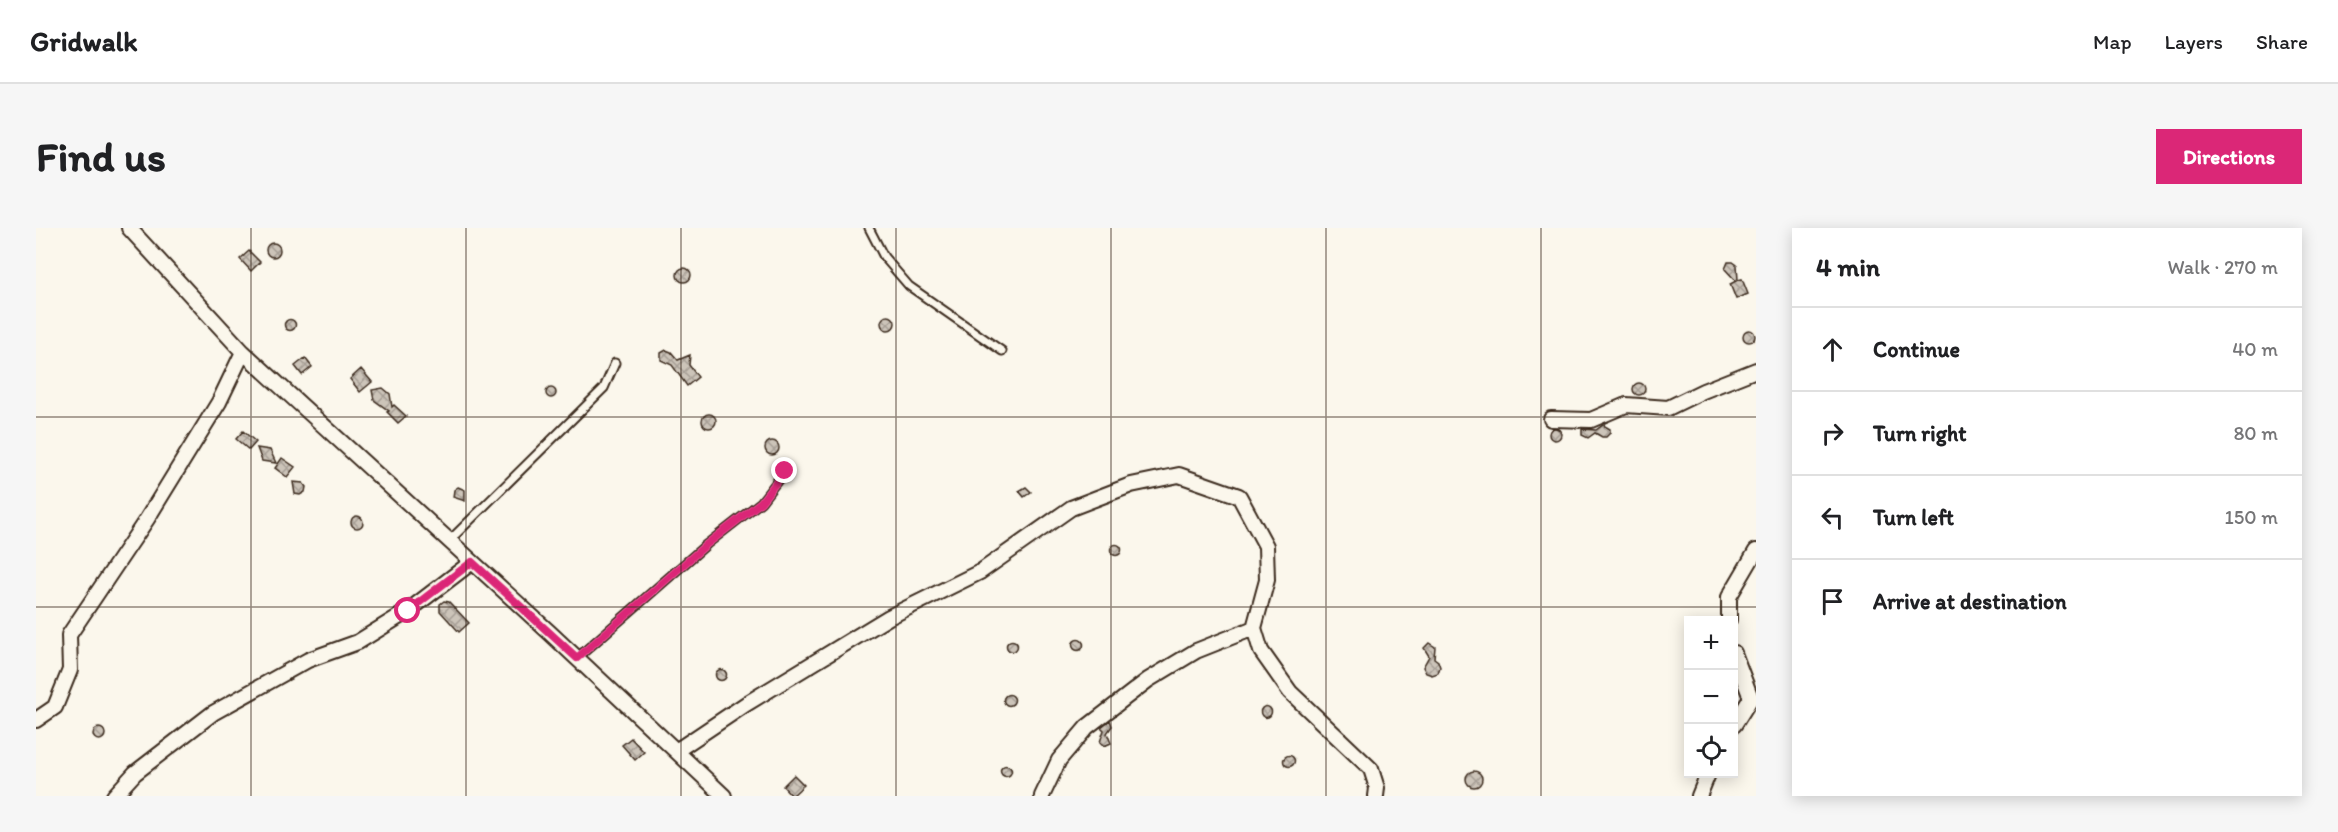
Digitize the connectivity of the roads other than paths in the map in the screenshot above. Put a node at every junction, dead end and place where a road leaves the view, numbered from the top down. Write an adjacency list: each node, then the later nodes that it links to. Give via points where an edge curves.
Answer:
1 (129, 228): 4 (street)
2 (869, 228): 3 (lane, via 884,257 909,286)
3 (1002, 351)
4 (243, 352): 9 (street); 17 (street, via 219,402 69,635 69,670 55,707)
5 (615, 363): 9 (lane, via 604,388 592,401)
6 (1756, 370): 7 (street, via 1668,408 1626,405 1591,420)
7 (1551, 419)
8 (785, 471): 14 (lane, via 761,502)
9 (449, 541): 11 (street)
10 (1756, 551): 12 (street, via 1729,597)
11 (472, 562): 14 (street); 20 (street, via 408,611 358,642 308,660 213,713 135,773)
12 (1730, 616)
13 (1254, 628): 18 (street, via 1267,580 1266,546 1239,496 1179,475 1131,485 1071,508 980,572 889,617); 22 (street, via 1196,651 1148,680 1087,727 1059,760); 23 (street, via 1262,651 1290,692 1371,769)
14 (577, 658): 18 (street)
15 (1738, 664): 16 (street, via 1751,698)
16 (1738, 718)
17 (36, 720)
18 (676, 751): 21 (street)
19 (1706, 778): 24 (street)
20 (114, 796)
21 (724, 796)
22 (1042, 796)
23 (1376, 796)
24 (1699, 796)

